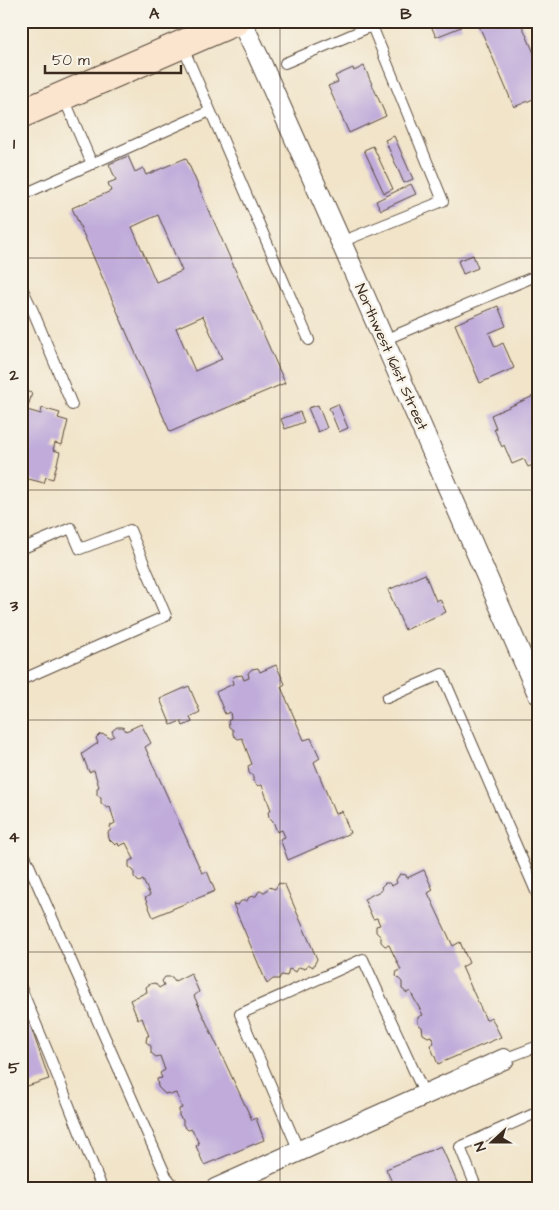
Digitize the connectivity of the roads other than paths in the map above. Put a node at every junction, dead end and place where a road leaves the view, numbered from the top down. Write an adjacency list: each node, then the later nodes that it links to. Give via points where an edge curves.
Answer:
1 (236, 21): 4 (street)
2 (241, 21): 11 (street, Northwest 161st Street)
3 (371, 24): 5 (lane); 11 (lane, via 442,201)
4 (182, 44): 6 (street); 7 (lane)
5 (285, 63)
6 (63, 96): 8 (street); 9 (lane)
7 (210, 111): 9 (lane); 14 (lane)
8 (21, 114)
9 (92, 164): 10 (lane)
10 (31, 191)
11 (341, 242): 15 (street, Northwest 161st Street)
12 (538, 276): 15 (lane)
13 (21, 286): 16 (lane)
14 (309, 340)
15 (384, 340): 19 (street, Northwest 161st Street)
16 (72, 405)
17 (21, 549): 18 (lane, via 71,528 80,549 130,530 166,616)
18 (21, 680)
19 (538, 694)
20 (387, 698): 22 (lane, via 442,674)
21 (21, 846): 30 (lane, via 166,1176)
22 (538, 896)
23 (21, 988): 29 (lane, via 100,1183)
24 (538, 1046): 25 (lane)
25 (504, 1059): 26 (street)
26 (425, 1095): 28 (street); 28 (lane, via 363,959 240,1014)
27 (538, 1112): 32 (lane, via 460,1146)
28 (299, 1151): 31 (street)
29 (97, 1189)
30 (176, 1189)
31 (215, 1189)
32 (477, 1189)

